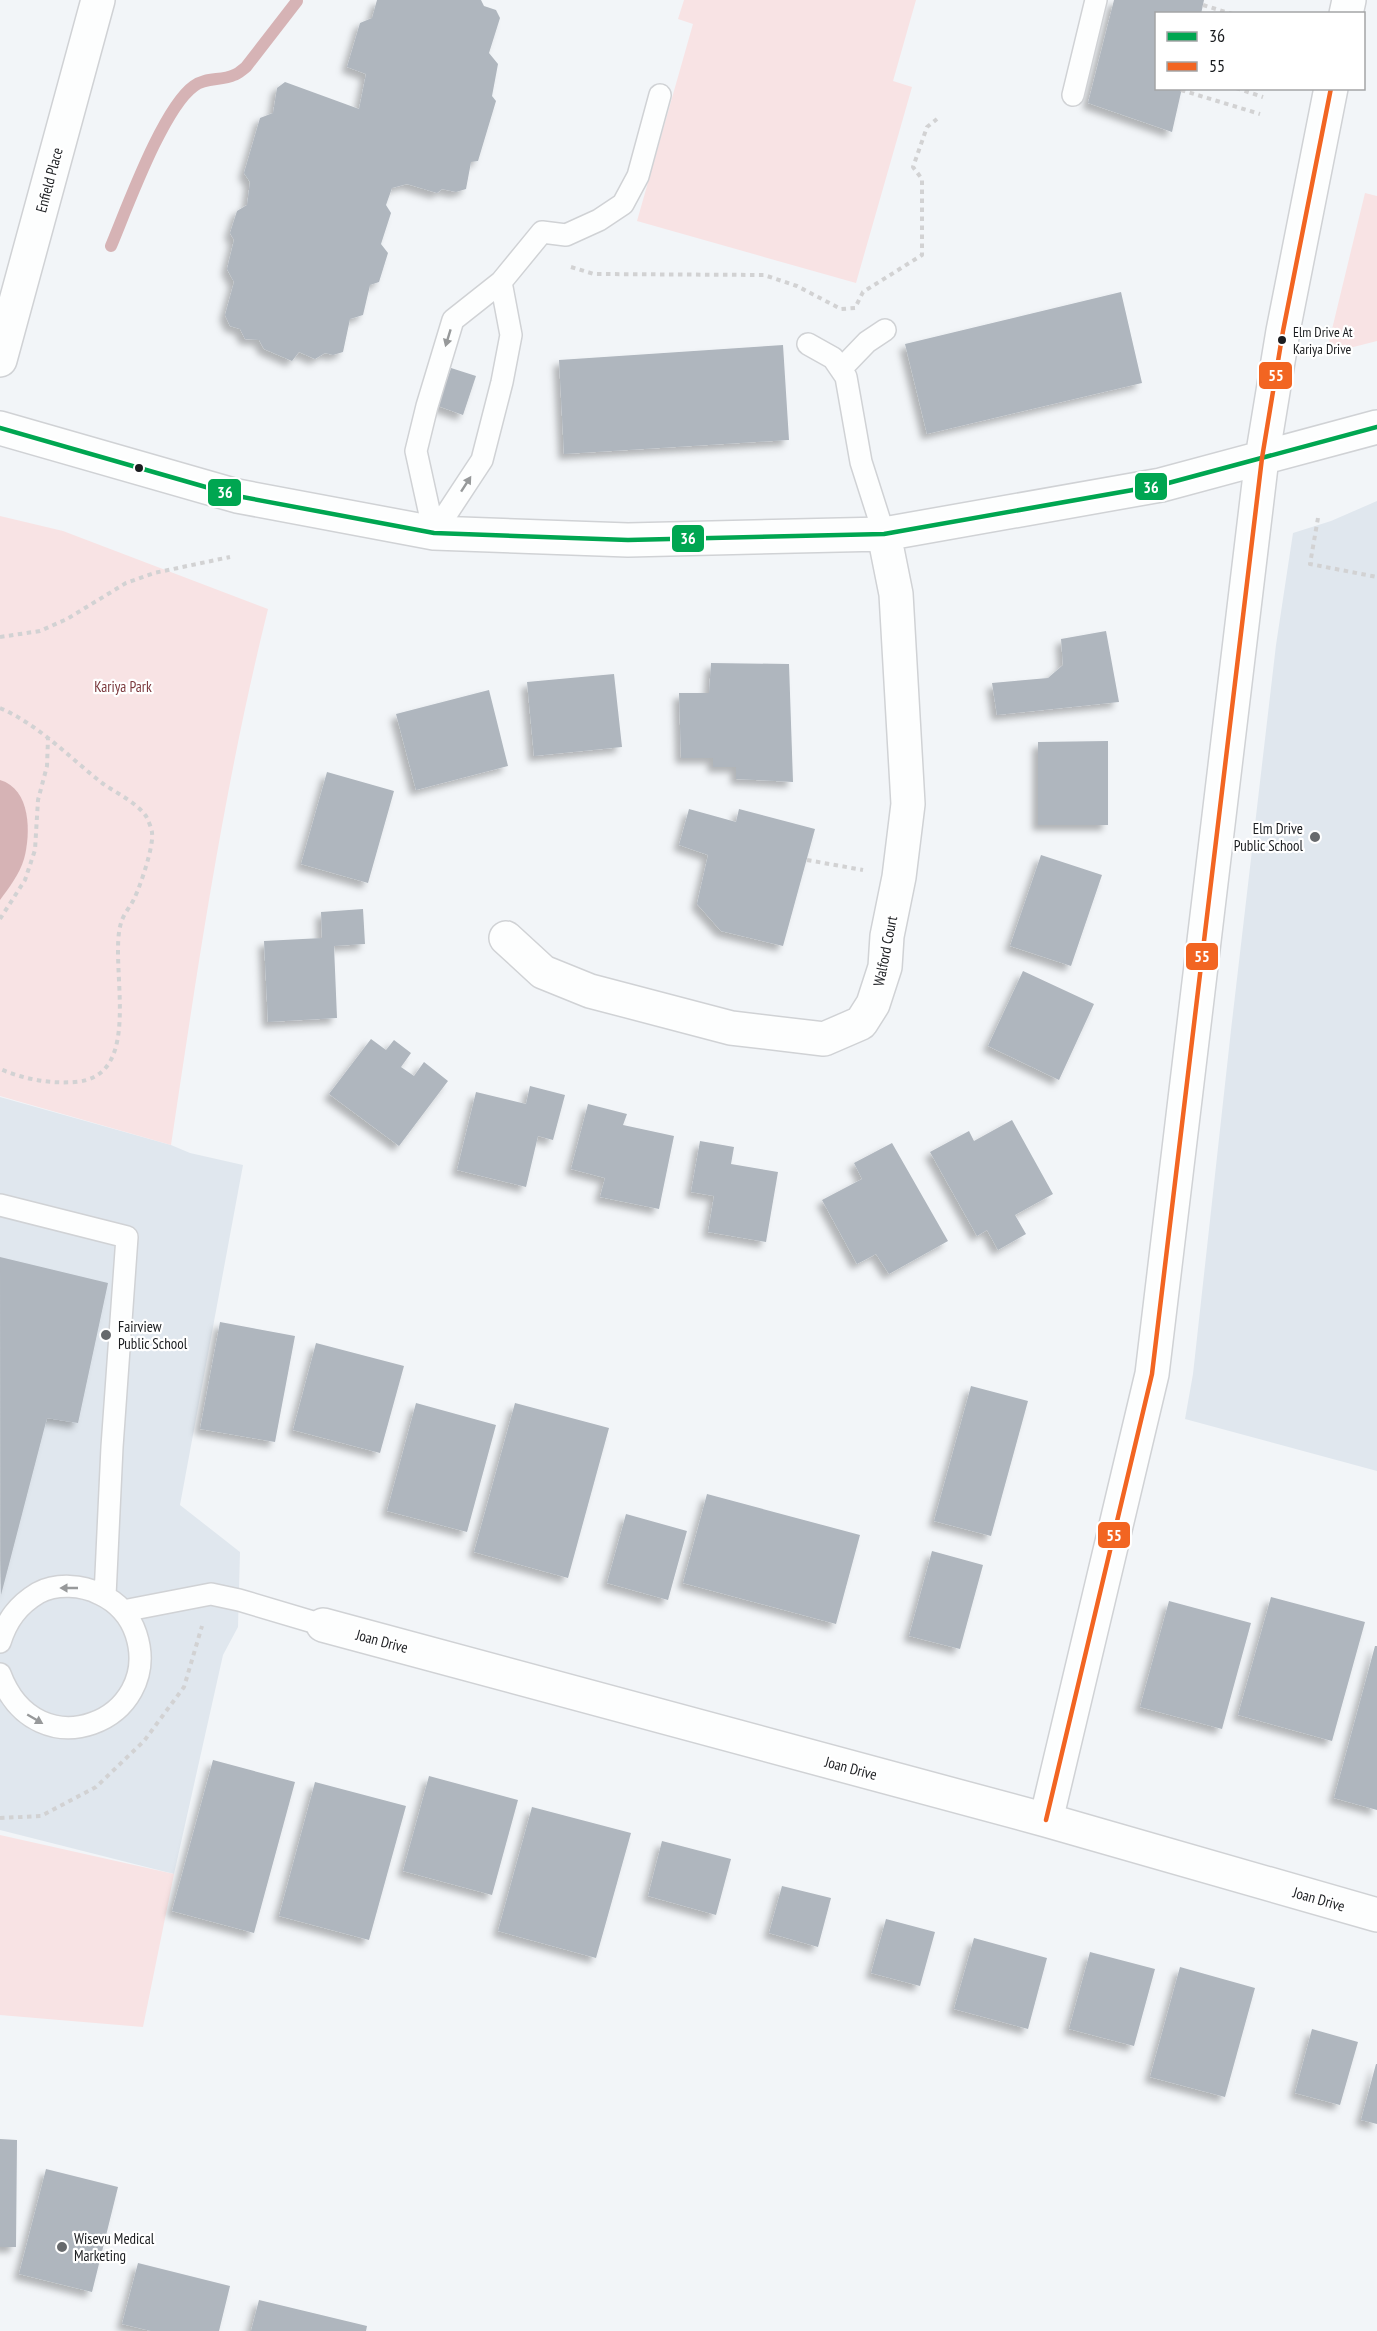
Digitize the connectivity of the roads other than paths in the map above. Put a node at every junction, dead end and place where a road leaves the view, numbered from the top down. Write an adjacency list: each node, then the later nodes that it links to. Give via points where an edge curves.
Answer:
1 (98, 0): 9 (street, Enfield Place)
2 (1096, 0): 5 (lane)
3 (1331, 90): 13 (street)
4 (660, 95): 6 (lane, via 638,176 623,204 566,235 542,232)
5 (1073, 95)
6 (501, 282): 14 (lane, one-way to 6, via 482,460 488,438 511,334); 14 (lane, one-way to 14, via 453,320 427,406 416,451)
7 (885, 330): 10 (lane)
8 (808, 344): 10 (lane, via 833,358)
9 (0, 360)
10 (841, 369): 15 (lane, via 846,377 861,462)
11 (0, 428): 14 (street, via 237,496)
12 (1377, 428): 13 (street)
13 (1262, 458): 15 (street, via 1161,484); 23 (street, via 1152,1374)
14 (434, 533): 15 (street, via 628,540)
15 (884, 534): 16 (street, Walford Court, via 896,594 908,804 885,968 873,1004 861,1023 824,1039 731,1028 590,991 543,972)
16 (506, 938)
17 (0, 1205): 18 (lane, via 127,1237)
18 (105, 1596): 19 (lane); 21 (lane, one-way to 21, via 88,1588 64,1586 41,1592 20,1605 6,1624)
19 (123, 1611): 20 (lane, via 211,1594); 22 (lane, one-way to 19, via 7,1693 23,1712 44,1724 68,1728 102,1720 129,1695 139,1670 139,1643)
20 (323, 1625): 23 (street, Joan Drive)
21 (0, 1642)
22 (0, 1674)
23 (1046, 1820): 24 (street, Joan Drive)
24 (1377, 1915)

